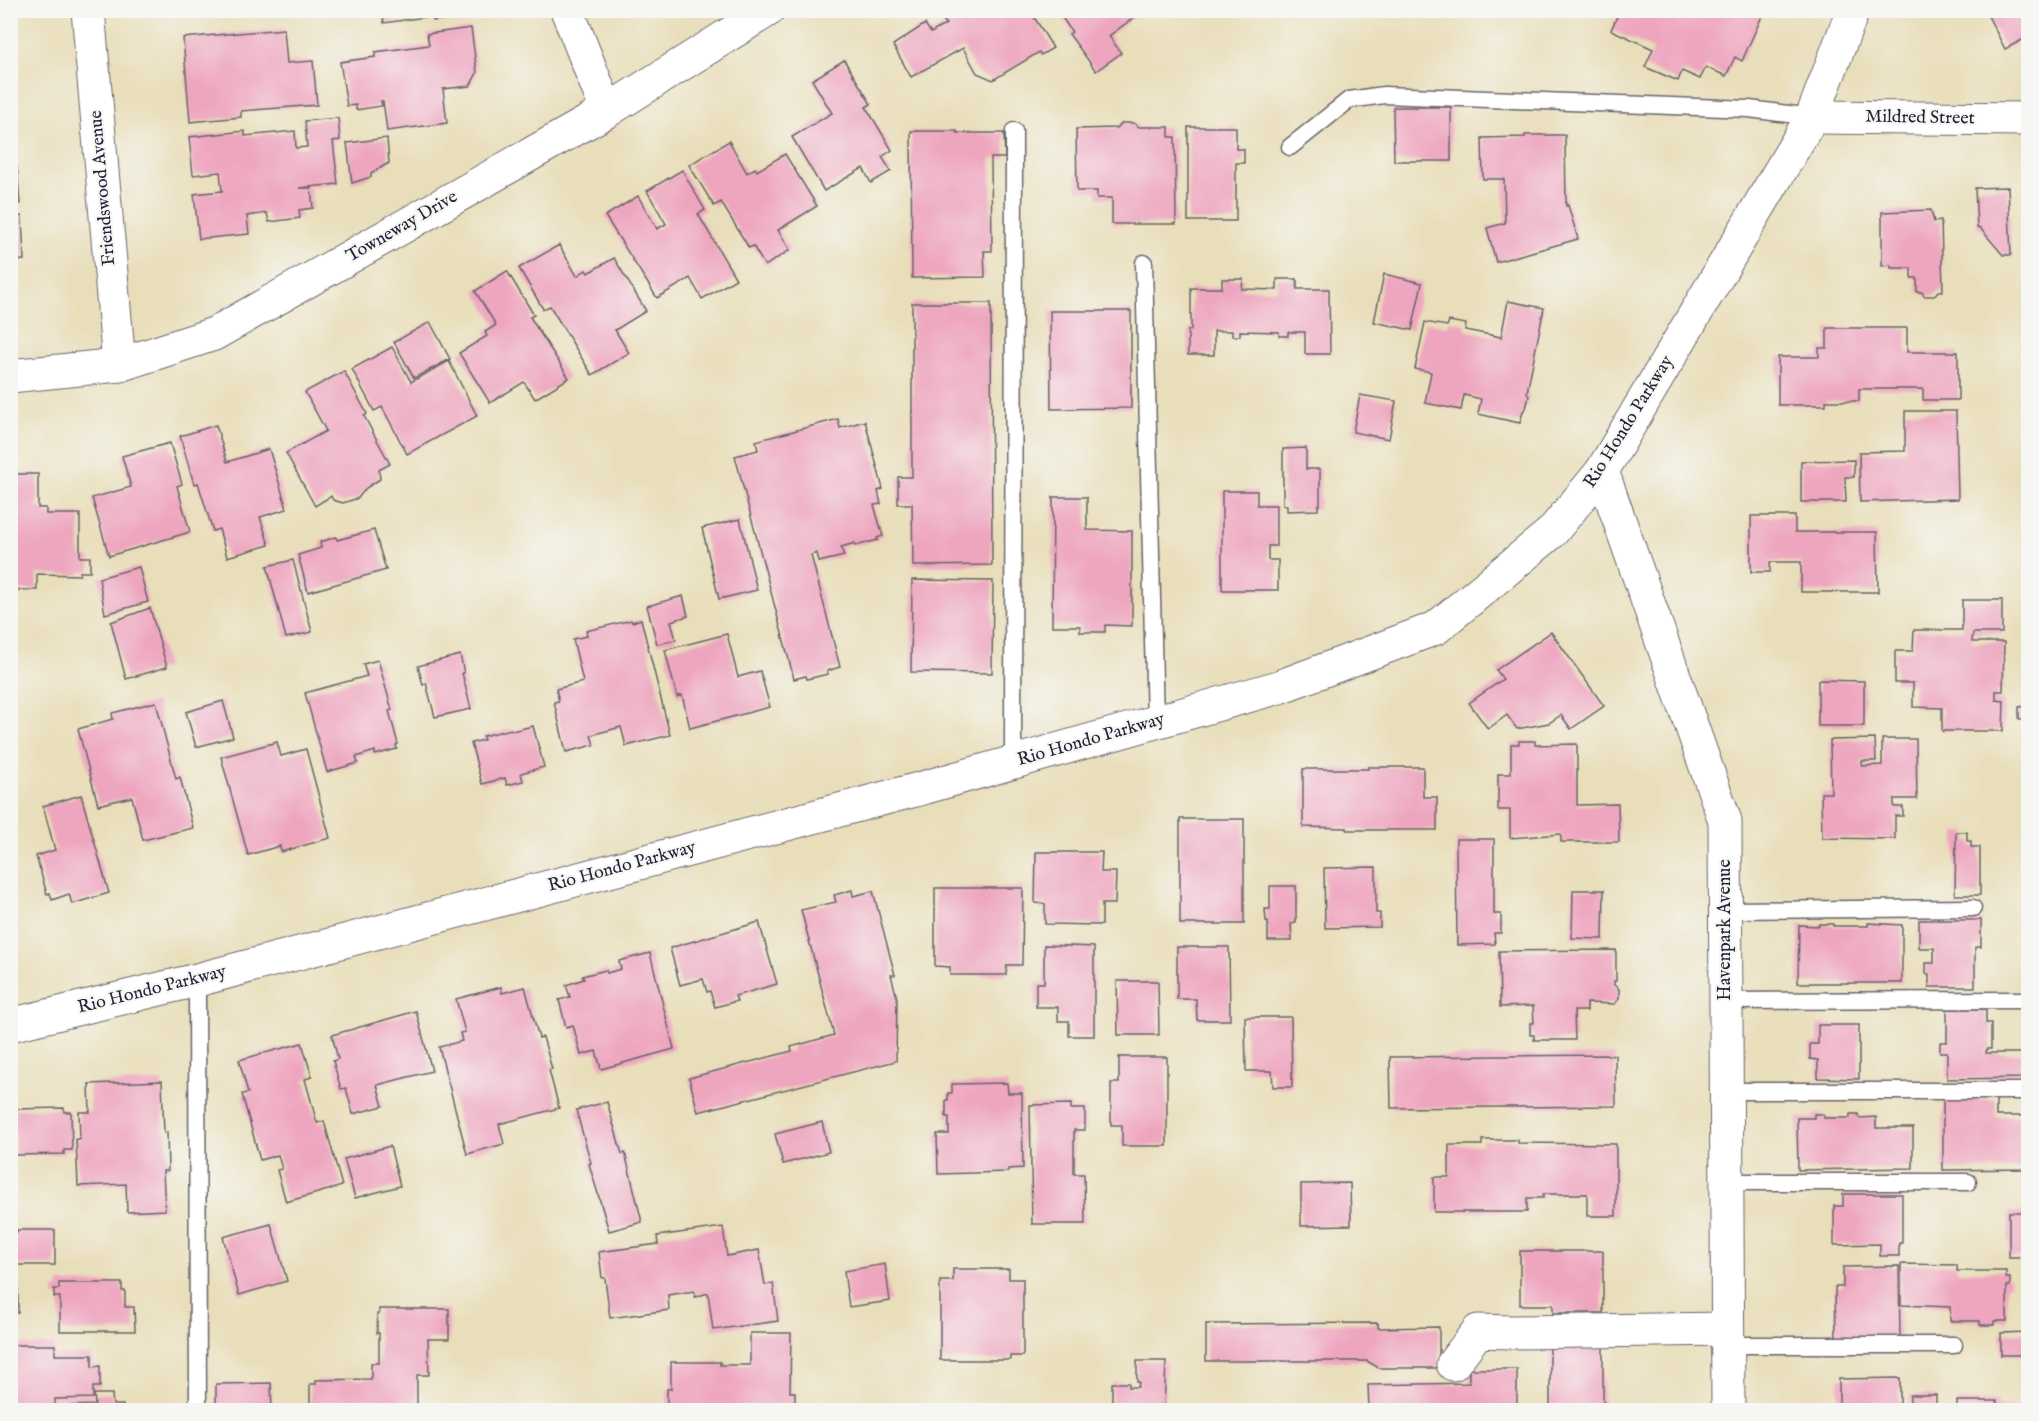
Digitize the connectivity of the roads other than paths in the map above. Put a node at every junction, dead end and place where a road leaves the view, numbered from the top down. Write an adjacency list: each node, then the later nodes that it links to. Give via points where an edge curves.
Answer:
1 (88, 10): 11 (street, Friendswood Avenue)
2 (567, 10): 5 (street)
3 (768, 10): 5 (street, Towneway Drive)
4 (1853, 10): 6 (street, Rio Hondo Parkway)
5 (607, 111): 11 (street, Towneway Drive, via 214,333)
6 (1812, 117): 7 (street, Mildred Street); 9 (lane, via 1749,109 1384,95 1349,100); 13 (street, Rio Hondo Parkway)
7 (2028, 119)
8 (1014, 131): 15 (lane)
9 (1290, 147)
10 (1144, 263): 14 (lane)
11 (119, 365): 12 (street, Towneway Drive)
12 (10, 376)
13 (1602, 471): 14 (street, Rio Hondo Parkway, via 1552,532 1436,628 1280,687); 17 (street, Havenpark Avenue, via 1725,821)
14 (1155, 723): 15 (street, Rio Hondo Parkway)
15 (1013, 762): 18 (street, Rio Hondo Parkway)
16 (1973, 908): 17 (lane)
17 (1726, 910): 20 (street, Havenpark Avenue)
18 (197, 980): 21 (street, Rio Hondo Parkway); 29 (lane)
19 (2028, 1000): 20 (lane)
20 (1726, 1001): 22 (street, Havenpark Avenue)
21 (10, 1025)
22 (1726, 1090): 23 (lane); 24 (street, Havenpark Avenue)
23 (2028, 1091)
24 (1727, 1182): 25 (lane); 26 (street, Havenpark Avenue)
25 (1968, 1182)
26 (1727, 1337): 27 (lane); 28 (street, via 1478,1331); 30 (street, Havenpark Avenue)
27 (1954, 1345)
28 (1453, 1364)
29 (198, 1410)
30 (1728, 1410)

